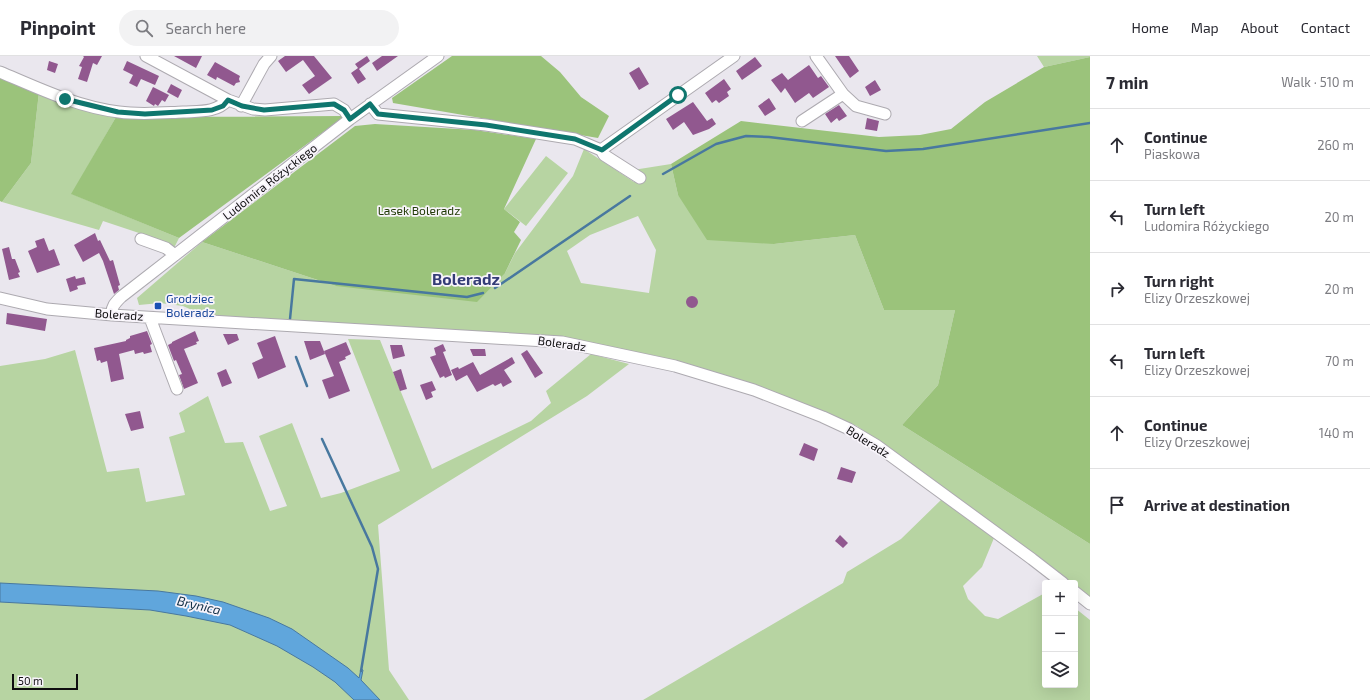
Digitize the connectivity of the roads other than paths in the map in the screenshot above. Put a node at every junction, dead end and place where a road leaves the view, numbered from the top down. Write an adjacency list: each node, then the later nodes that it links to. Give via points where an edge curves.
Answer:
1 (271, 56): 10 (street, via 264,64)
2 (438, 56): 9 (street, Ludomira Różyckiego)
3 (734, 56): 14 (street)
4 (816, 56): 7 (street)
5 (148, 57): 8 (street)
6 (0, 72): 8 (street, via 65,99 118,112 145,114 212,110 223,106)
7 (843, 94): 11 (street, via 856,106); 13 (street)
8 (228, 100): 10 (street)
9 (370, 104): 12 (street, Ludomira Różyckiego); 14 (street, via 378,114 486,125 575,139)
10 (242, 106): 12 (street, via 264,110 334,104 344,110)
11 (885, 114)
12 (350, 119): 17 (street, Ludomira Różyckiego)
13 (802, 121)
14 (602, 150): 15 (street, via 604,155)
15 (640, 178)
16 (141, 238): 17 (street, via 166,248)
17 (175, 255): 19 (street, Ludomira Różyckiego, via 121,297 111,310)
18 (0, 298): 19 (street, Boleradz, via 47,309)
19 (112, 315): 20 (street, Boleradz)
20 (150, 318): 21 (street); 22 (street, Boleradz, via 562,342 675,366 754,390 849,429 876,445)
21 (177, 389)
22 (1059, 580)
23 (1078, 594): 24 (street)
24 (1090, 604)

